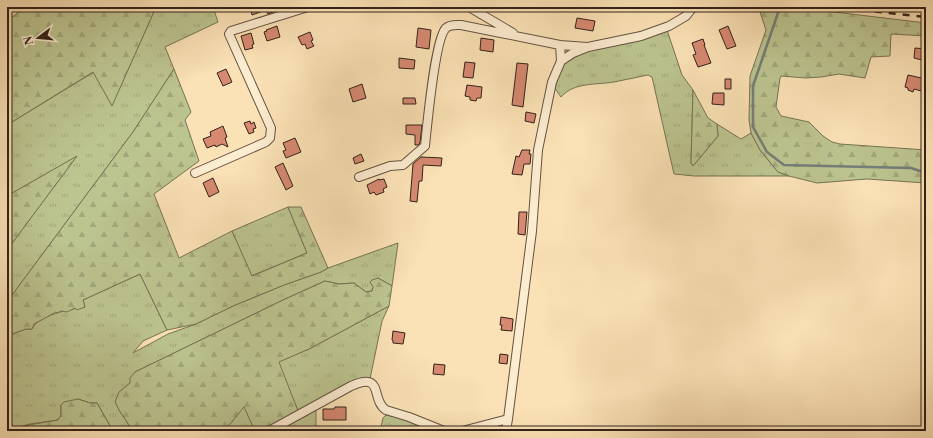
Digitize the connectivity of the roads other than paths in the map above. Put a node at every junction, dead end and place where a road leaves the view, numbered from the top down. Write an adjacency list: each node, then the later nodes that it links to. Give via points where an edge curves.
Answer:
1 (308, 7): 8 (street, via 231,31 229,34 271,128 270,138)
2 (469, 7): 4 (street)
3 (693, 7): 6 (street, via 686,16 669,26 642,36)
4 (519, 36): 5 (street); 9 (street, via 461,25 450,25 446,28 436,59 426,146 404,165 390,166)
5 (560, 45): 6 (street); 7 (street)
6 (588, 47): 7 (street)
7 (561, 61): 10 (street, via 552,82 538,150 532,230)
8 (195, 173)
9 (359, 177)
10 (508, 419): 13 (street); 14 (street)
11 (269, 431): 12 (street, via 363,382 369,382 376,388 382,408)
12 (444, 431)
13 (462, 431)
14 (506, 431)

